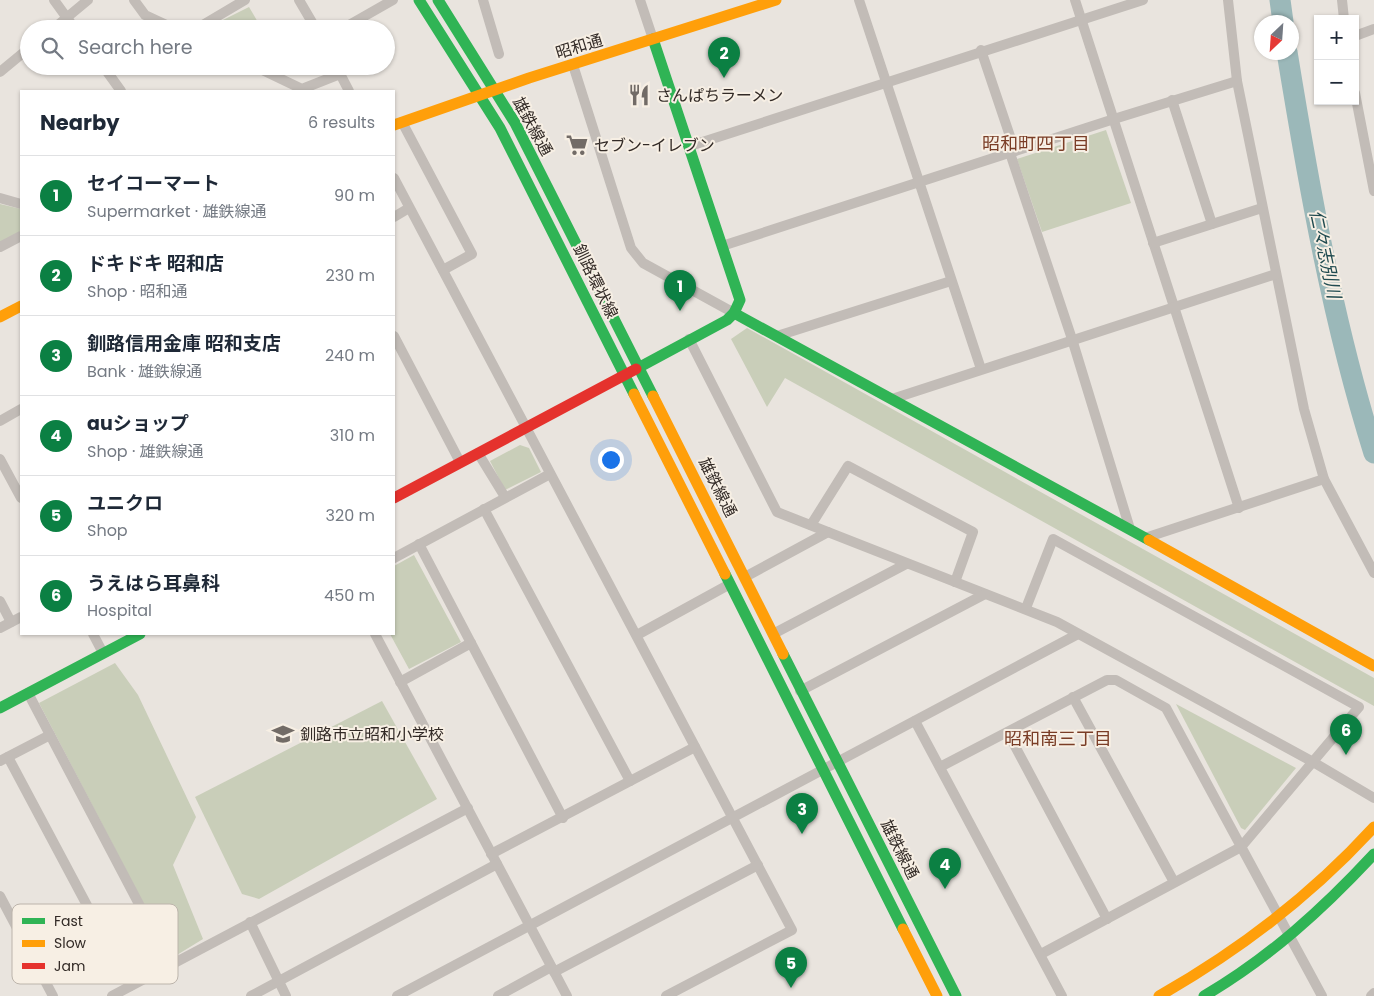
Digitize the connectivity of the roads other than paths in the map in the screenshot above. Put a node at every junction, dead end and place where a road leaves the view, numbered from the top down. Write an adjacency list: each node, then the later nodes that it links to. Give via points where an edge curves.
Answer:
1 (54, 0): 18 (street)
2 (88, 0): 18 (street)
3 (134, 0): 20 (street, via 145,15)
4 (244, 0): 21 (street)
5 (299, 0): 22 (street)
6 (393, 0): 23 (street)
7 (419, 0): 44 (street, 釧路環状線)
8 (438, 0): 43 (street, 雄鉄線通)
9 (483, 0): 29 (street)
10 (640, 0): 27 (street)
11 (776, 0): 27 (street, 昭和通)
12 (860, 0): 38 (street)
13 (1074, 0): 24 (street)
14 (1143, 0): 24 (street)
15 (1228, 0): 37 (street)
16 (1342, 0): 17 (street)
17 (1344, 15)
18 (67, 18): 19 (street)
19 (64, 20)
20 (156, 20)
21 (211, 20)
22 (311, 20)
23 (358, 20)
24 (1081, 20): 28 (street); 47 (street)
25 (1374, 30): 26 (street)
26 (1359, 35)
27 (653, 39): 31 (street, 昭和通); 50 (street)
28 (981, 50): 38 (street); 51 (street)
29 (500, 54)
30 (20, 55): 32 (street)
31 (573, 65): 43 (street, 昭和通); 70 (street, via 631,248 643,263)
32 (0, 72)
33 (109, 75): 39 (street)
34 (272, 75): 40 (street)
35 (329, 75): 41 (street)
36 (341, 75): 42 (street)
37 (1237, 81): 45 (street); 58 (street)
38 (887, 82): 50 (street); 53 (street)
39 (120, 90)
40 (302, 90)
41 (302, 90)
42 (348, 90)
43 (494, 90): 44 (street, 昭和通); 76 (street, 雄鉄線通, via 515,123)
44 (480, 95): 48 (street, 昭和通); 78 (street, 釧路環状線, via 500,128)
45 (1172, 100): 47 (street); 60 (street)
46 (1358, 105): 49 (street)
47 (1114, 118): 51 (street); 62 (street)
48 (398, 124): 65 (street, via 472,254)
49 (1369, 142): 54 (street)
50 (690, 146): 63 (street)
51 (1012, 152): 53 (street); 75 (street)
52 (395, 180): 57 (street)
53 (920, 182): 63 (street); 67 (street)
54 (1374, 191)
55 (0, 198): 56 (street)
56 (20, 204)
57 (410, 208): 59 (street); 65 (street)
58 (1262, 208): 60 (street); 66 (street)
59 (395, 216)
60 (1212, 224): 62 (street)
61 (20, 237): 64 (street)
62 (1153, 243): 68 (street)
63 (722, 246): 70 (street, via 740,300)
64 (0, 247)
65 (443, 270): 82 (street)
66 (1276, 274): 68 (street); 87 (street, via 1304,409)
67 (951, 281): 72 (street); 77 (street)
68 (1174, 306): 75 (street); 91 (street)
69 (20, 307): 71 (street)
70 (734, 313): 72 (street); 74 (street, via 727,320)
71 (0, 317)
72 (777, 336): 79 (street)
73 (395, 338): 85 (street)
74 (689, 339): 76 (street); 93 (street, via 778,512)
75 (1072, 339): 77 (street); 94 (street)
76 (639, 366): 78 (street); 101 (street, 雄鉄線通)
77 (981, 369): 79 (street)
78 (625, 374): 82 (street); 103 (street, 釧路環状線)
79 (892, 400): 94 (street)
80 (20, 410): 81 (street)
81 (0, 421)
82 (525, 427): 83 (street); 86 (street)
83 (478, 453): 85 (street); 90 (street)
84 (0, 459): 88 (street)
85 (460, 462): 89 (street)
86 (550, 474): 90 (street); 115 (street)
87 (1324, 479): 91 (street); 100 (street)
88 (20, 496)
89 (395, 497)
90 (505, 497): 92 (street)
91 (1239, 508): 96 (street)
92 (484, 509): 97 (street); 133 (street)
93 (811, 526): 95 (street); 102 (street, via 848,466 973,532)
94 (1130, 529): 96 (street)
95 (828, 532): 99 (street); 101 (street)
96 (1145, 538): 118 (street)
97 (419, 544): 98 (street); 116 (street)
98 (395, 557)
99 (906, 564): 102 (street); 110 (street)
100 (1374, 573)
101 (745, 577): 110 (street, 雄鉄線通)
102 (955, 582): 104 (street)
103 (730, 584): 115 (street); 132 (street, 雄鉄線通)
104 (985, 594): 106 (street); 120 (street)
105 (0, 602): 108 (street)
106 (1026, 608): 111 (street); 130 (street, via 1053,539 1359,707)
107 (20, 617): 108 (street)
108 (11, 622): 109 (street)
109 (0, 628)
110 (773, 634): 120 (street, 雄鉄線通)
111 (1078, 634): 124 (street); 130 (street)
112 (94, 635): 117 (street)
113 (138, 635): 117 (street)
114 (376, 635): 119 (street)
115 (636, 635): 127 (street)
116 (472, 643): 119 (street); 136 (street)
117 (103, 653): 121 (street)
118 (1374, 666)
119 (400, 682): 135 (street)
120 (800, 691): 129 (street, 雄鉄線通)
121 (28, 693): 123 (street); 126 (street)
122 (1073, 697): 125 (street); 139 (street, via 1107,680 1116,680 1166,708); 144 (street)
123 (0, 708)
124 (915, 721): 129 (street); 131 (street)
125 (1008, 732): 131 (street); 150 (street)
126 (50, 735): 128 (street); 147 (street)
127 (695, 747): 133 (street); 137 (street)
128 (4, 759): 146 (street)
129 (838, 761): 132 (street); 171 (street, 雄鉄線通)
130 (1313, 762): 134 (street); 139 (street)
131 (940, 767): 154 (street)
132 (822, 769): 137 (street); 170 (street, 雄鉄線通)
133 (630, 782): 136 (street)
134 (1374, 798)
135 (468, 808): 140 (street); 151 (street)
136 (563, 818): 140 (street)
137 (733, 818): 143 (street); 152 (street)
138 (1374, 827): 148 (street, via 1335,869)
139 (1241, 847): 144 (street); 148 (street)
140 (491, 854): 142 (street)
141 (1374, 854): 153 (street)
142 (497, 864): 152 (street); 157 (street)
143 (758, 865): 156 (street); 169 (street, via 792,930)
144 (1174, 882): 150 (street)
145 (0, 896): 149 (street)
146 (84, 904)
147 (139, 904)
148 (1281, 916): 153 (street); 173 (street, via 1228,957)
149 (12, 919)
150 (1107, 919): 154 (street)
151 (250, 922): 155 (street); 157 (street)
152 (530, 925): 156 (street); 166 (street)
153 (1291, 936): 174 (street); 175 (street)
154 (1041, 954): 172 (street)
155 (178, 961)
156 (553, 970): 161 (street); 168 (street)
157 (279, 981): 164 (street); 165 (street)
158 (47, 984): 162 (street)
159 (134, 984): 160 (street)
160 (130, 986): 163 (street)
161 (514, 992): 167 (street)
162 (53, 996)
163 (112, 996)
164 (251, 996)
165 (286, 996)
166 (397, 996)
167 (498, 996)
168 (567, 996)
169 (666, 996)
170 (937, 996)
171 (956, 996)
172 (1062, 996)
173 (1159, 996)
174 (1204, 996)
175 (1322, 996)

